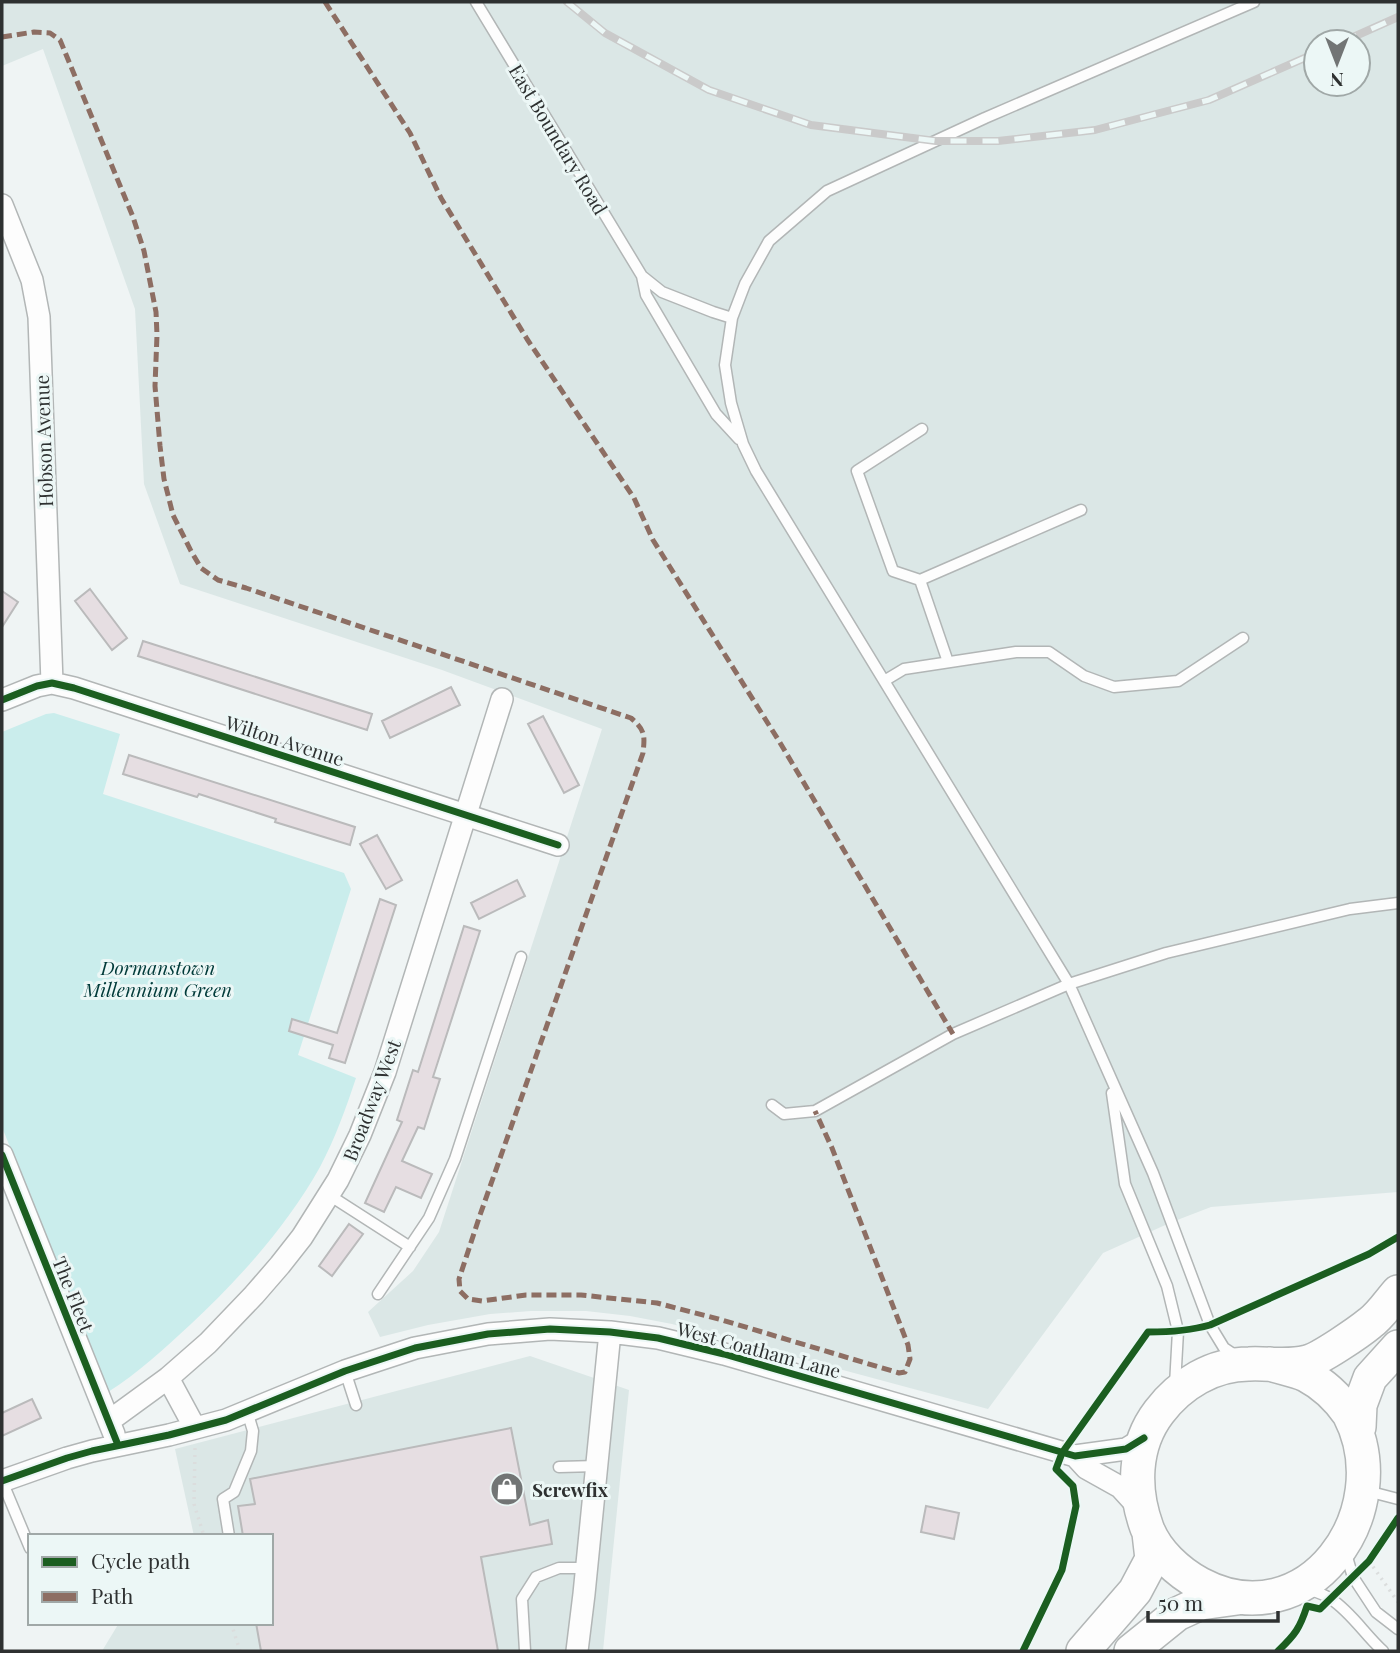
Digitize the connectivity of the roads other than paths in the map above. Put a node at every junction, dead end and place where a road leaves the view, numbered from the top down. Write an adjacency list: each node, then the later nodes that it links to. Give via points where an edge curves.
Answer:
1 (476, 2): 4 (lane, East Boundary Road)
2 (1247, 3): 5 (lane, via 827,191 769,241)
3 (2, 205): 13 (street, Hobson Avenue, via 32,281 39,317)
4 (642, 276): 5 (lane, via 663,292); 7 (lane, via 646,295 716,414)
5 (732, 318): 7 (lane, via 725,365 730,403)
6 (922, 429): 9 (lane, via 857,471 893,571)
7 (743, 444): 12 (lane)
8 (1081, 510): 9 (lane)
9 (920, 580): 11 (lane)
10 (1243, 638): 11 (lane, via 1178,681 1114,687 1084,676 1049,652)
11 (948, 662): 12 (lane, via 904,669)
12 (884, 681): 20 (lane)
13 (52, 684): 15 (street, Wilton Avenue); 16 (street, Wilton Avenue)
14 (502, 699): 16 (street, Broadway West)
15 (2, 700)
16 (465, 816): 17 (street, Wilton Avenue); 24 (street, Broadway West, via 385,1072)
17 (558, 845)
18 (1398, 903): 20 (lane, via 1350,909 1179,950)
19 (521, 957): 25 (lane, via 455,1159 429,1218)
20 (1069, 984): 21 (lane); 22 (lane, via 953,1034 815,1111 785,1114)
21 (1111, 1080): 30 (lane, via 1153,1172 1210,1325 1224,1348); 33 (lane, via 1125,1184 1167,1286 1178,1331)
22 (772, 1105)
23 (2, 1155): 36 (street, The Fleet)
24 (329, 1195): 25 (lane); 32 (street, Broadway West, via 281,1265 208,1343)
25 (410, 1247): 27 (lane)
26 (1398, 1292): 30 (main road, via 1371,1322 1307,1363)
27 (378, 1294)
28 (610, 1332): 31 (street, West Coatham Lane, via 550,1329 488,1334 415,1348); 41 (street, West Coatham Lane, via 724,1354); 42 (street)
29 (1398, 1347): 37 (main road, via 1370,1378 1360,1405)
30 (1258, 1364): 33 (main road, via 1220,1368); 37 (main road, via 1306,1376 1337,1397)
31 (345, 1371): 34 (lane); 35 (street, West Coatham Lane)
32 (168, 1378): 36 (street, Broadway West); 38 (street)
33 (1175, 1394): 39 (main road)
34 (355, 1405)
35 (247, 1412): 38 (street, West Coatham Lane); 47 (lane, via 253,1431 251,1451 233,1492 223,1499)
36 (108, 1421): 40 (street, The Fleet)
37 (1359, 1427): 45 (main road, via 1371,1470)
38 (195, 1429): 40 (street, West Coatham Lane)
39 (1144, 1438): 41 (street, West Coatham Lane, via 1126,1449); 46 (main road, via 1136,1485)
40 (118, 1446): 44 (street, via 66,1458)
41 (1075, 1456): 46 (street, West Coatham Lane, via 1120,1488)
42 (597, 1466): 43 (lane); 50 (street)
43 (559, 1467)
44 (2, 1481): 48 (lane)
45 (1385, 1496): 49 (main road, via 1367,1514 1358,1535)
46 (1144, 1521): 52 (main road, via 1165,1557 1186,1576); 56 (main road, via 1152,1559 1135,1591)
47 (229, 1534)
48 (28, 1543)
49 (1361, 1562): 51 (main road, via 1327,1573); 53 (lane, via 1376,1612)
50 (587, 1568): 54 (lane, via 559,1567 536,1577 522,1599); 55 (street)
51 (1304, 1587): 52 (main road, via 1272,1597); 58 (lane, via 1331,1599)
52 (1239, 1597): 57 (main road, via 1201,1603 1177,1614)
53 (1398, 1629)
54 (526, 1651)
55 (577, 1651)
56 (1083, 1651)
57 (1131, 1651)
58 (1383, 1651)

